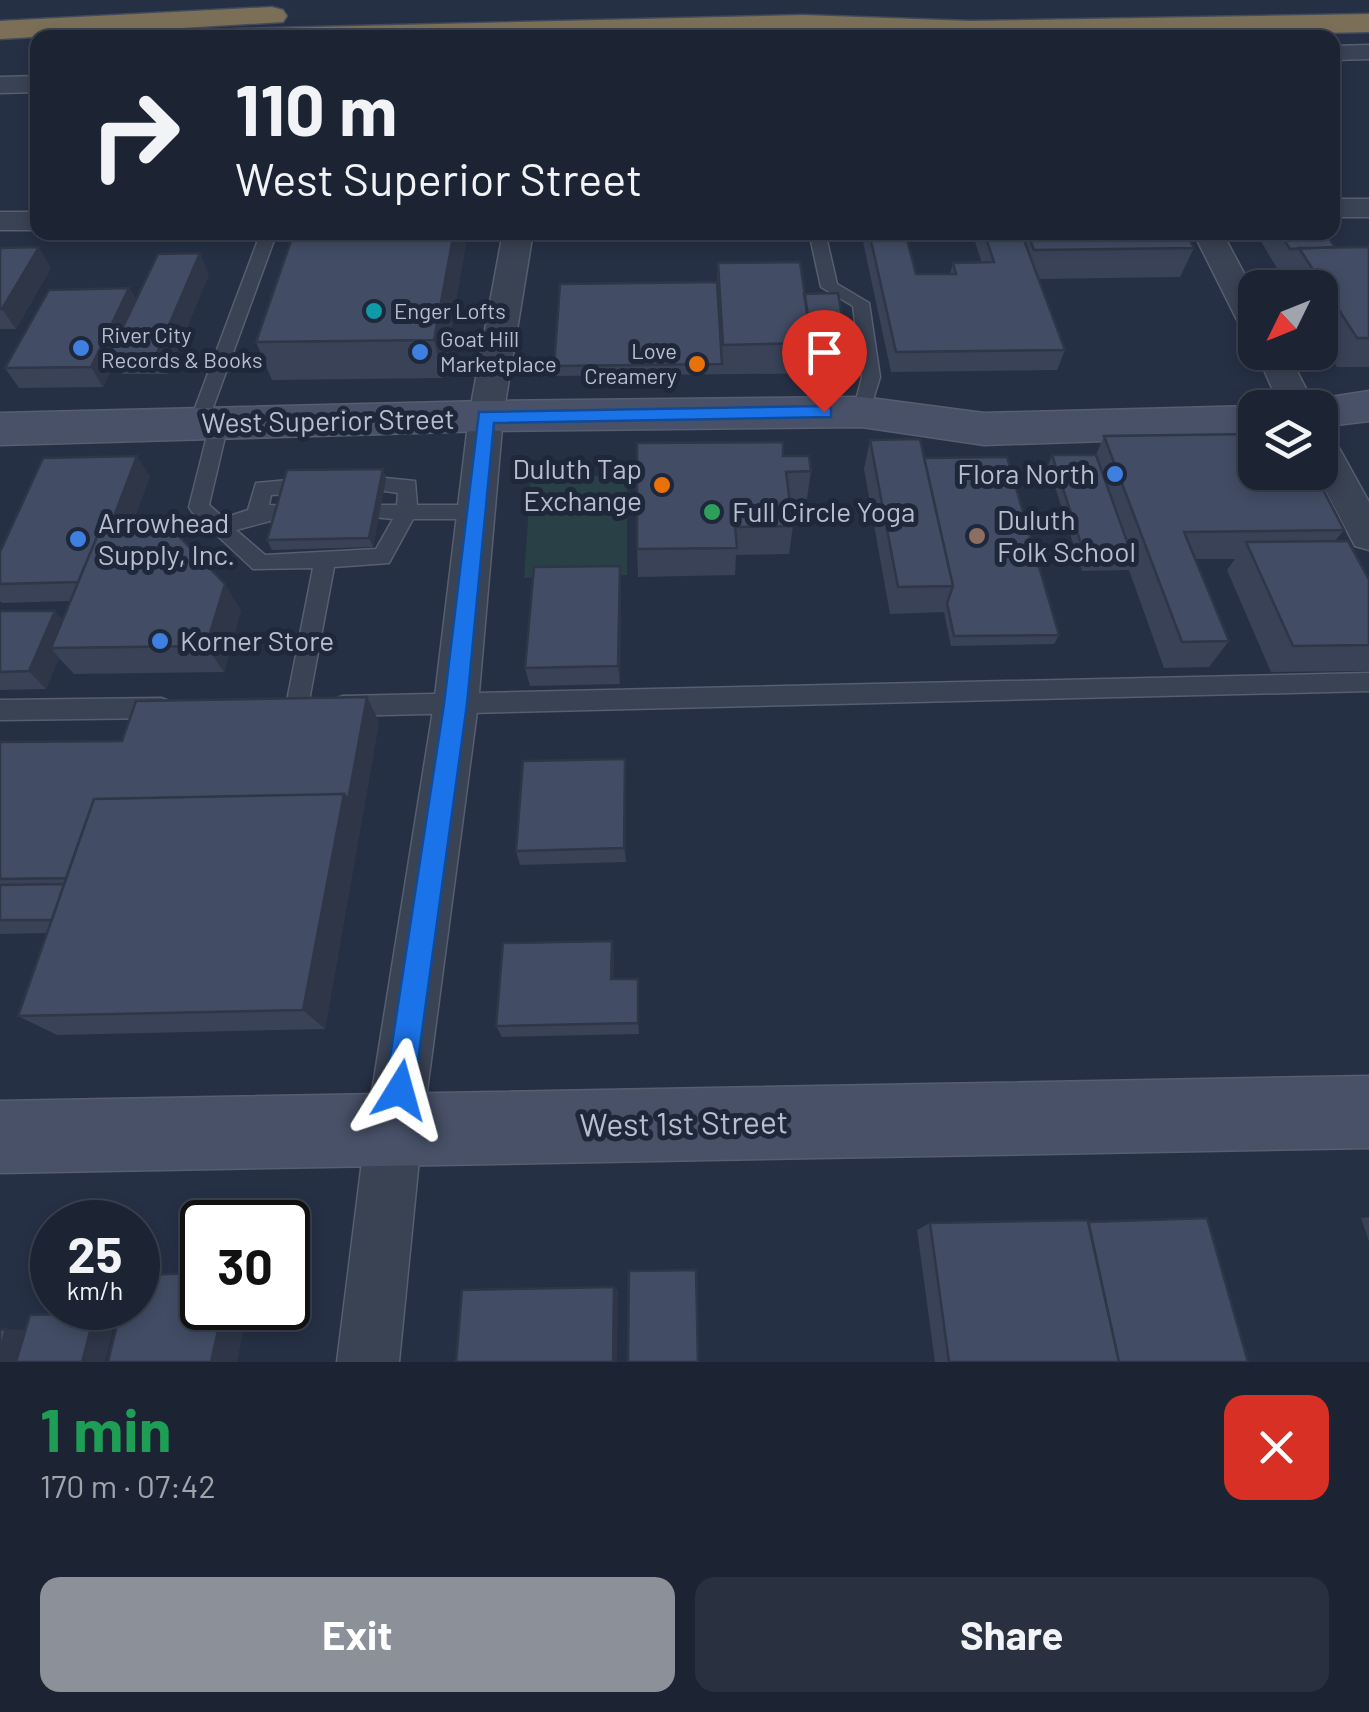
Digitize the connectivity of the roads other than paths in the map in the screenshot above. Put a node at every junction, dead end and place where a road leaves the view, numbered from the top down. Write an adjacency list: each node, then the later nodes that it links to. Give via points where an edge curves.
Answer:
1 (56, 0): 5 (highway)
2 (226, 0): 5 (highway)
3 (576, 0): 8 (highway)
4 (899, 0): 7 (highway)
5 (0, 7)
6 (1369, 23): 7 (highway)
7 (674, 27): 9 (highway)
8 (0, 30)
9 (554, 30)
10 (30, 45): 11 (highway)
11 (0, 46)
12 (1340, 52): 13 (street)
13 (1369, 52)
14 (30, 84): 15 (street)
15 (0, 85)
16 (1340, 208): 17 (street)
17 (1369, 208)
18 (0, 221): 19 (street)
19 (30, 221)
20 (266, 240): 30 (lane)
21 (517, 240): 28 (street)
22 (819, 240): 27 (lane, via 829,288 860,303 871,376)
23 (1211, 240): 24 (street)
24 (1238, 291)
25 (1369, 406): 26 (street)
26 (1338, 410)
27 (862, 412): 28 (street, West Superior Street); 29 (street, West Superior Street, via 984,429)
28 (486, 416): 30 (street, West Superior Street); 38 (street)
29 (1238, 422)
30 (208, 424): 31 (street, West Superior Street); 40 (lane, via 199,507)
31 (0, 429)
32 (1338, 479): 41 (street)
33 (385, 485): 37 (lane, via 408,486)
34 (289, 487): 39 (lane, via 263,488)
35 (282, 512): 39 (lane)
36 (380, 512): 37 (lane)
37 (407, 512): 38 (lane); 42 (lane, via 382,558)
38 (478, 512): 44 (street)
39 (257, 514): 40 (lane)
40 (222, 527): 42 (lane, via 260,563)
41 (1369, 536)
42 (325, 560): 44 (lane, via 287,706)
43 (1369, 682): 44 (lane)
44 (456, 704): 48 (street)
45 (178, 708): 46 (lane)
46 (0, 710)
47 (1369, 1112): 48 (street, West 1st Street)
48 (394, 1128): 49 (street, West 1st Street); 50 (street)
49 (0, 1138)
50 (368, 1362)

